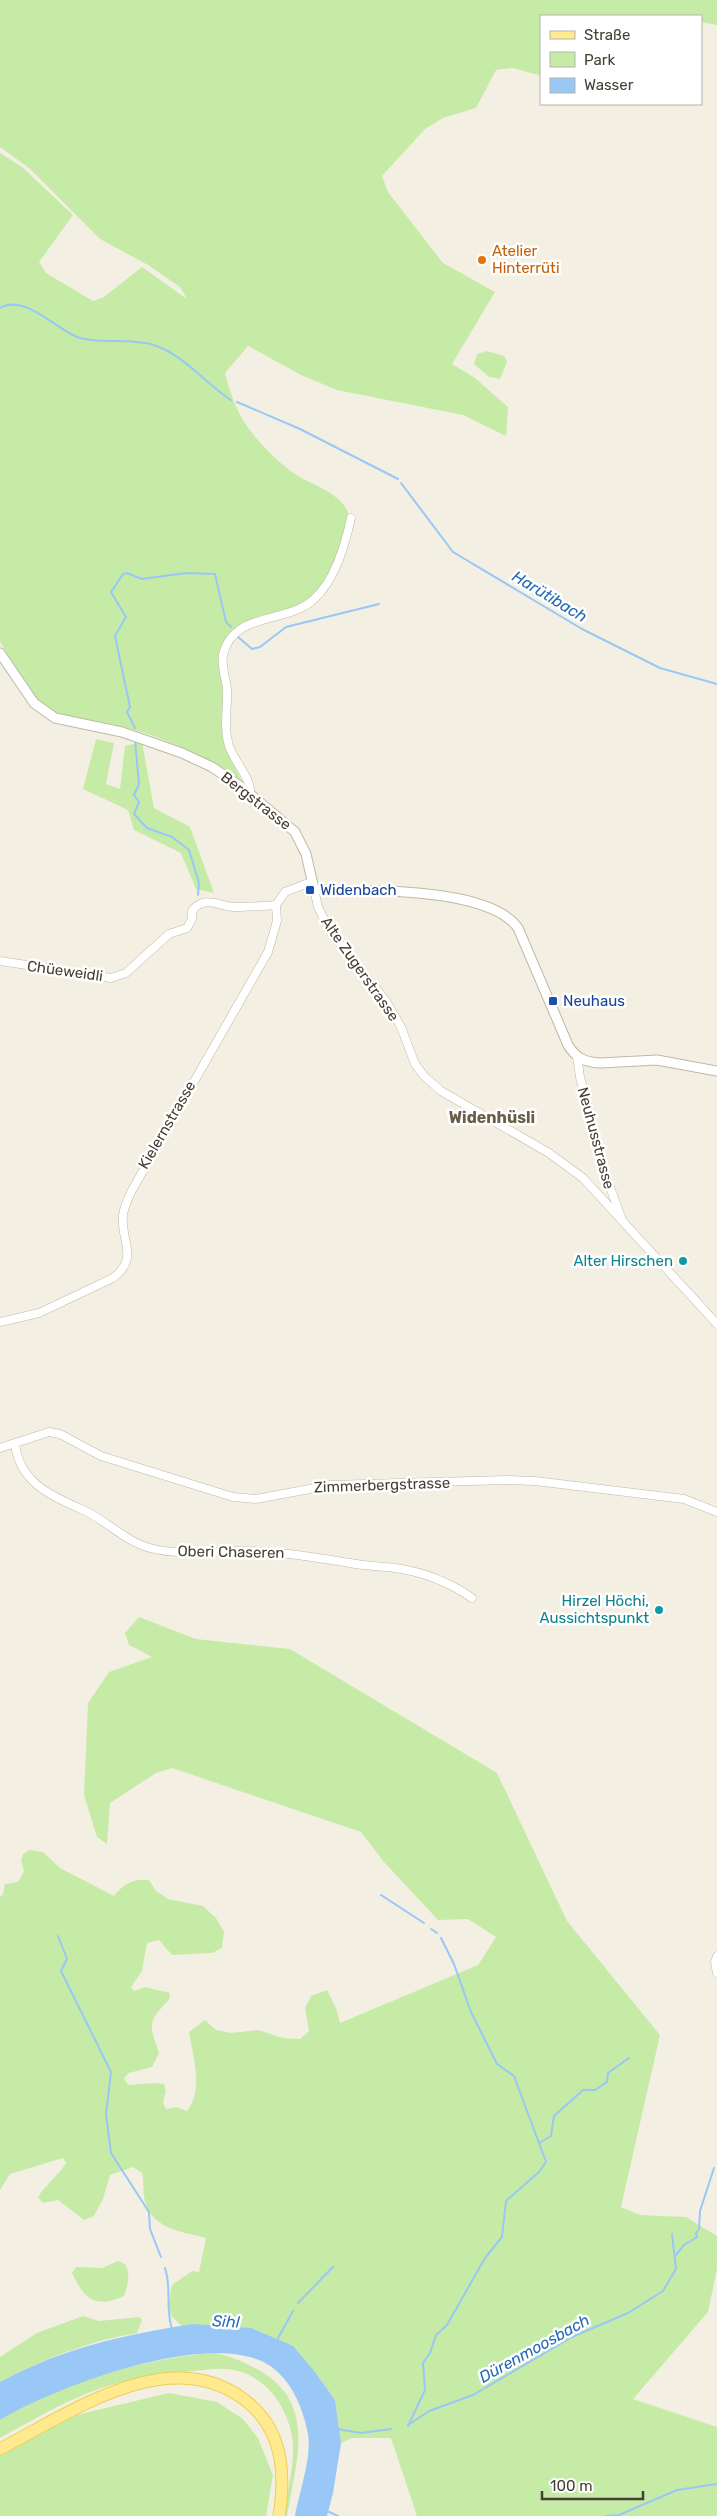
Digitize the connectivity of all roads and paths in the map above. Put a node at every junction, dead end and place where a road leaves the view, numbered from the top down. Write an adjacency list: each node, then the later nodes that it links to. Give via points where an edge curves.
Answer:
1 (351, 518): 3 (street, via 340,557 319,594 300,608 240,629 228,643 223,656 227,738)
2 (0, 653): 3 (street, Bergstrasse, via 27,694 47,714 64,722 122,732 182,753 212,767)
3 (250, 794): 4 (street, Bergstrasse, via 295,832 306,854)
4 (312, 885): 5 (street, via 285,892); 7 (street, via 425,894 487,906 505,915 518,928 568,1045); 9 (street, Alte Zugerstrasse, via 318,907 331,933 390,1007 415,1064 424,1076 441,1091 549,1153 583,1178)
5 (276, 905): 6 (street, Chüeweidli, via 233,908 213,902 197,905 187,928 169,934 126,973 111,978); 10 (street, Kielernstrasse, via 277,921 268,952 131,1192 123,1215 128,1252 123,1271 39,1313)
6 (0, 962)
7 (577, 1057): 8 (street, via 600,1064 657,1060); 9 (street, Neuhusstrasse, via 604,1171)
8 (717, 1071)
9 (621, 1218): 11 (street, Alte Zugerstrasse)
10 (0, 1322)
11 (717, 1324)
12 (15, 1444): 13 (street, Zimmerbergstrasse); 14 (street); 15 (street, Zimmerbergstrasse, via 49,1432 60,1434 101,1456 233,1497 256,1499 331,1485 506,1480 684,1499)
13 (0, 1448): 14 (street)
14 (16, 1455): 16 (street, Oberi Chaseren, via 27,1476 42,1491 151,1548 189,1553 292,1553 395,1568 436,1578)
15 (717, 1512)
16 (472, 1598)
17 (717, 1956): 18 (street)
18 (717, 1973)
19 (62, 2417): 20 (main road); 21 (main road, via 151,2386 190,2386 223,2395 253,2416 269,2442 276,2473); 22 (main road, via 100,2396 150,2381 191,2380 226,2389 258,2412 275,2440 283,2473)
20 (0, 2449)
21 (274, 2516)
22 (279, 2516)

